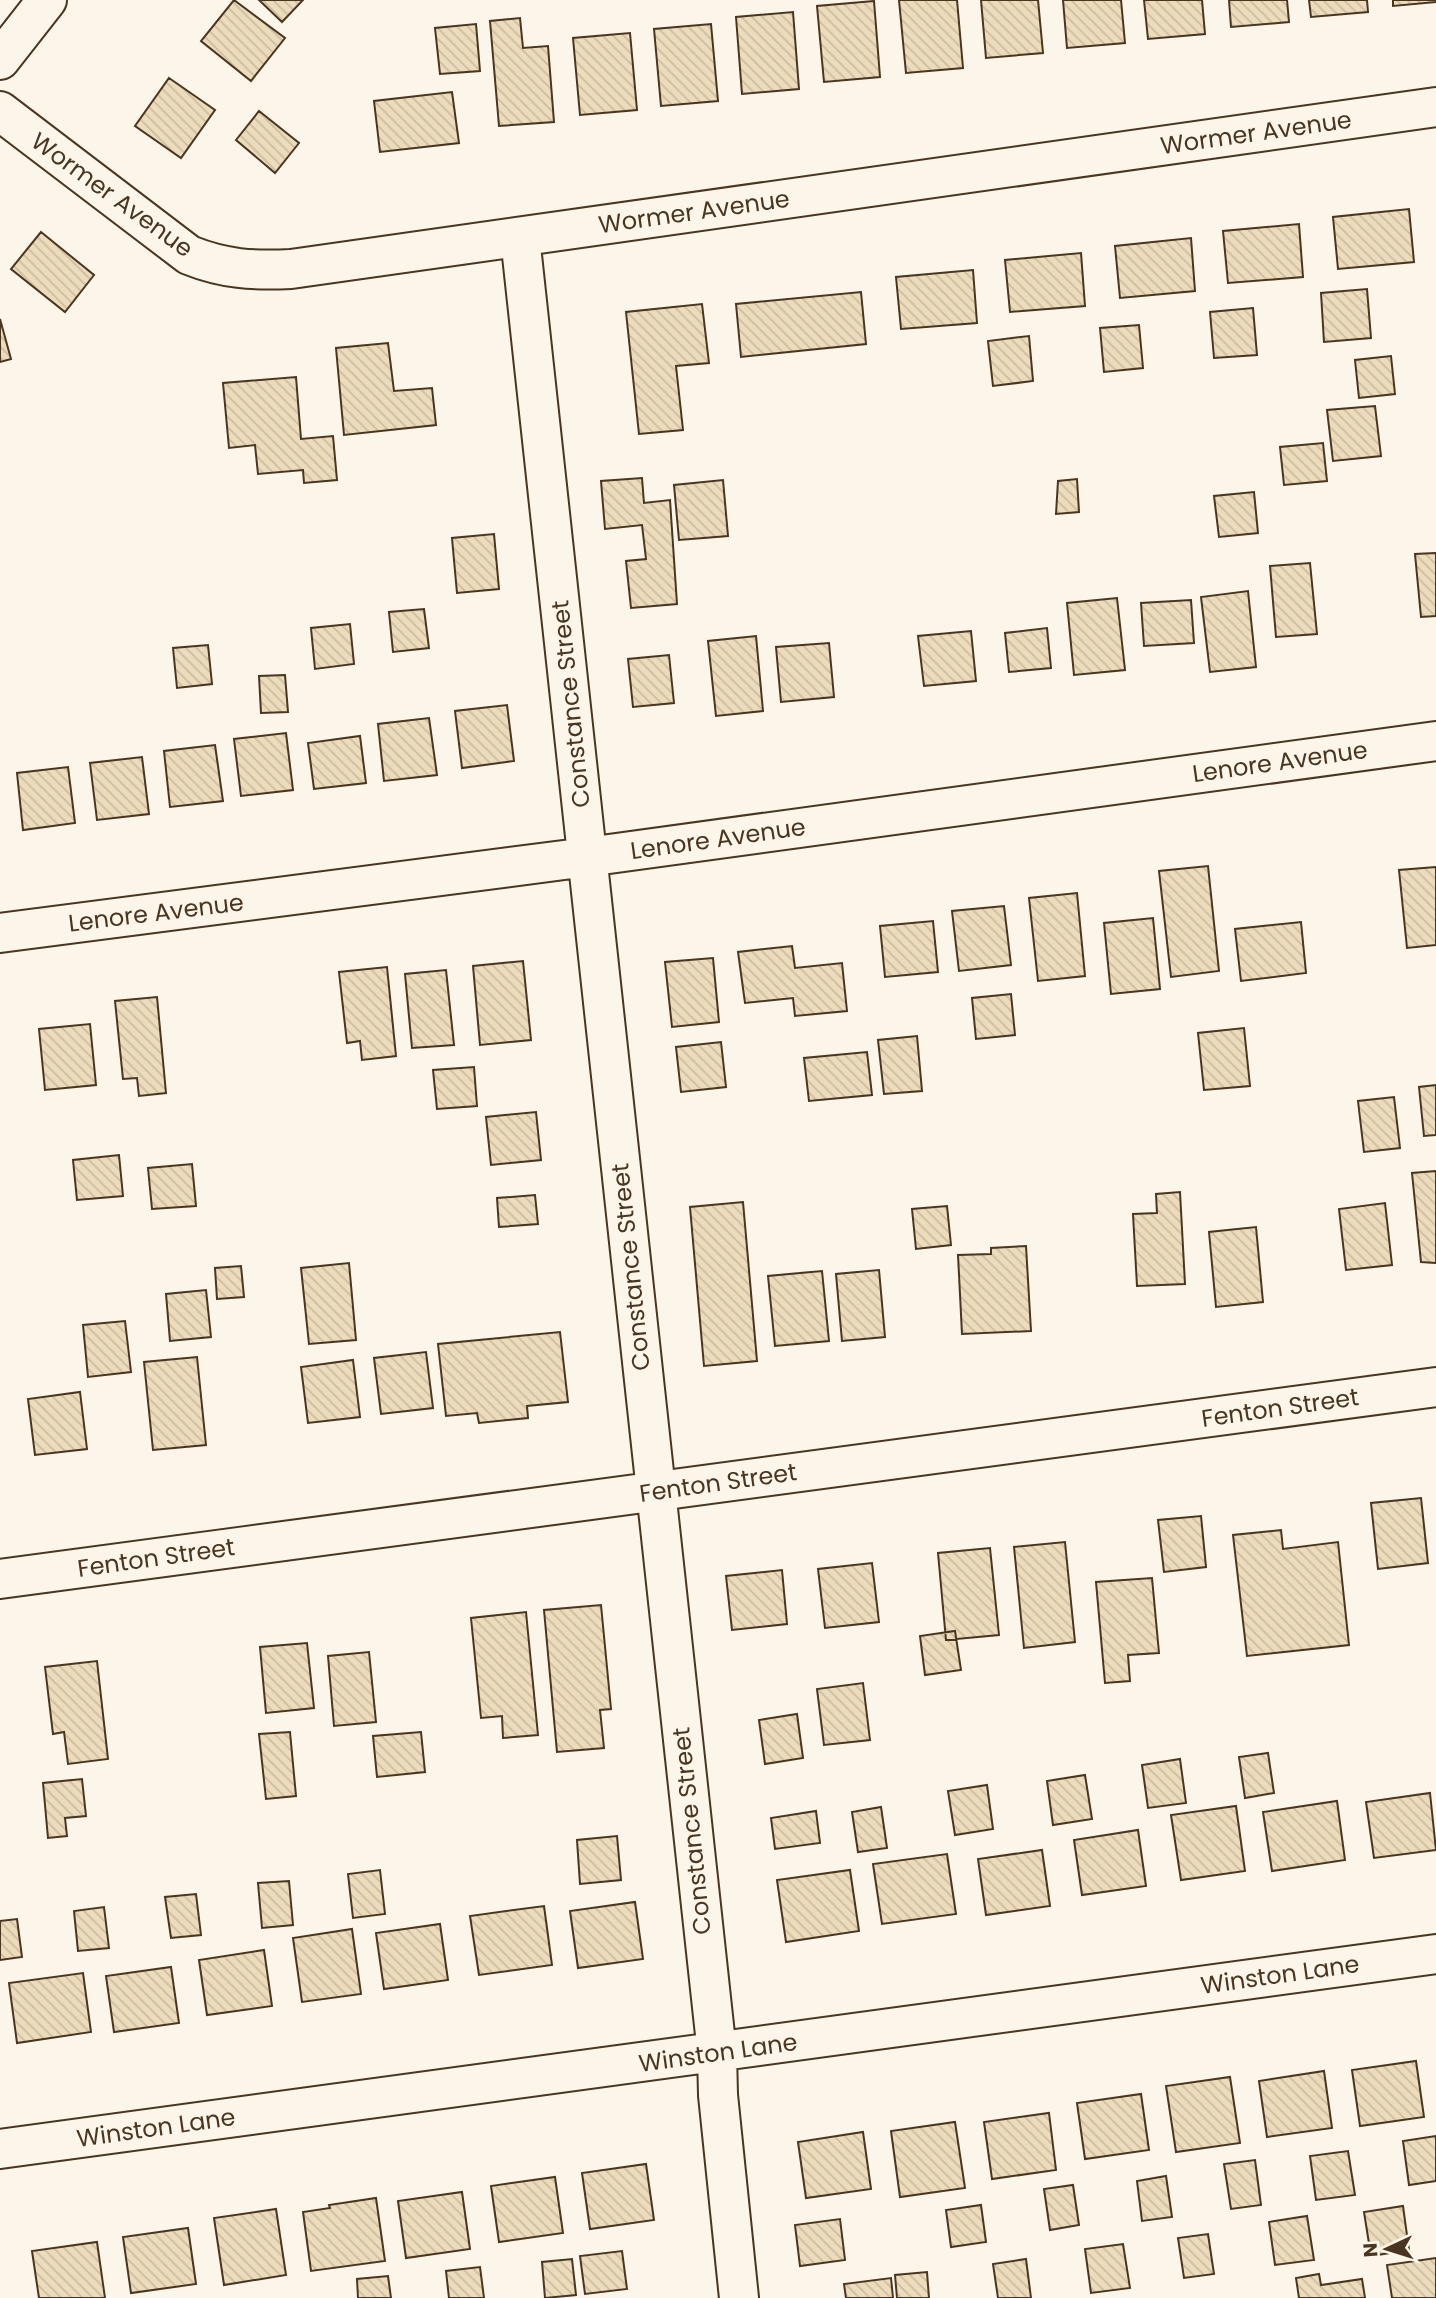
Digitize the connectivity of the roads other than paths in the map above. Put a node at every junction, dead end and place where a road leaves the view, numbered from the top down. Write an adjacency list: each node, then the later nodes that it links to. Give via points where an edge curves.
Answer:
1 (47, 0): 2 (street)
2 (0, 60)
3 (1436, 107): 5 (street, Wormer Avenue)
4 (0, 111): 5 (street, Wormer Avenue, via 189,255 219,267 251,272 291,269)
5 (520, 237): 7 (street, Constance Street)
6 (1436, 741): 7 (street, Lenore Avenue)
7 (587, 857): 8 (street, Lenore Avenue); 10 (street, Constance Street)
8 (0, 933)
9 (1436, 1387): 10 (street, Fenton Street)
10 (655, 1492): 11 (street, Fenton Street); 13 (street, Constance Street)
11 (0, 1579)
12 (1436, 1954): 13 (street, Winston Lane)
13 (717, 2053): 14 (street, Winston Lane); 15 (street, Constance Street)
14 (0, 2149)
15 (739, 2298)

